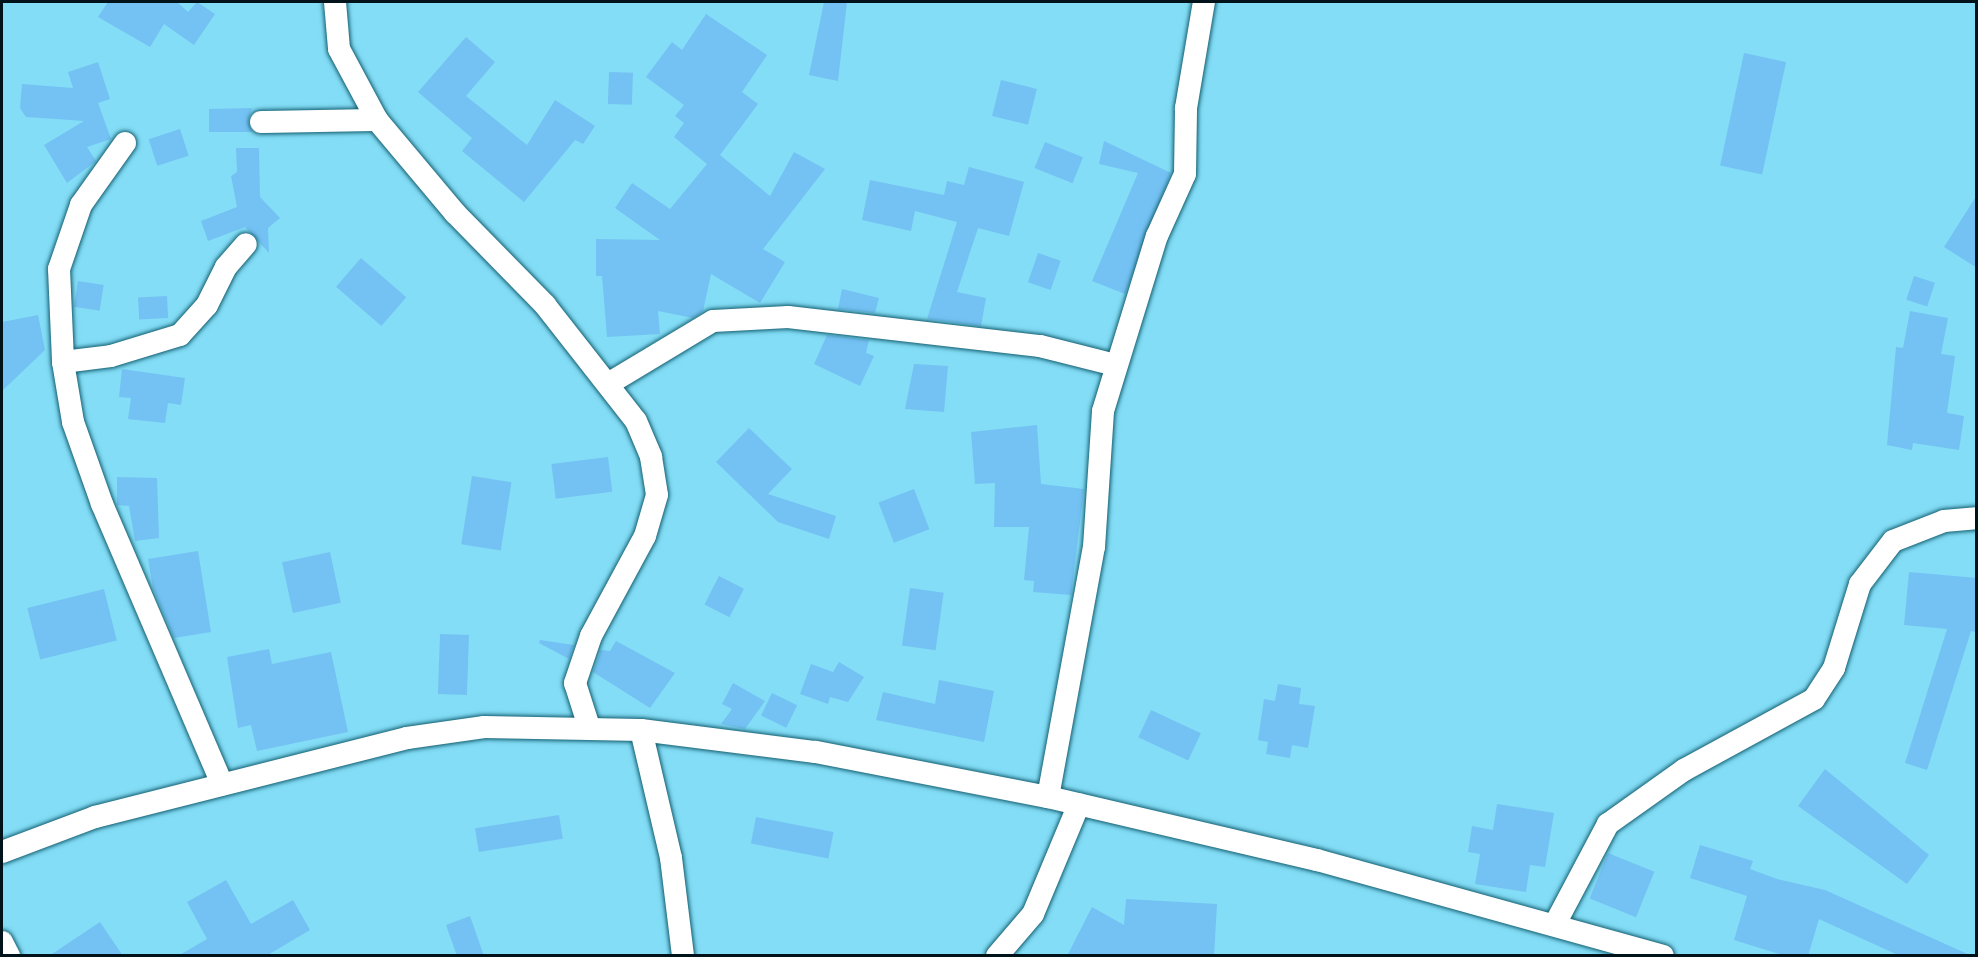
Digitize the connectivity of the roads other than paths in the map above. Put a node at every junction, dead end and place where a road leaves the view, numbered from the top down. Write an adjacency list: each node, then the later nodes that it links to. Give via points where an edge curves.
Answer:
1 (335, 2): 3 (street, via 339,49)
2 (1204, 2): 8 (street, via 1186,108 1185,174 1157,236)
3 (377, 120): 4 (street); 9 (street, via 455,213 546,306)
4 (261, 122)
5 (125, 143): 7 (street, via 81,205 59,269)
6 (246, 244): 7 (street, via 198,319 180,335 139,349)
7 (63, 362): 13 (street, via 73,422 98,495)
8 (1115, 365): 9 (street, via 1040,346 788,317 713,321); 14 (street, via 1102,411 1094,547)
9 (608, 384): 11 (street, via 636,421 651,457 657,495 645,536 608,600 575,683)
10 (1977, 518): 17 (street, via 1944,521 1893,541 1860,584 1834,668 1814,699 1684,770 1608,824)
11 (589, 727): 12 (street); 13 (street, via 484,728 407,738)
12 (641, 730): 14 (street, via 816,752); 20 (street, via 670,858)
13 (222, 784): 16 (street, via 95,817)
14 (1048, 797): 15 (street)
15 (1079, 804): 17 (street); 21 (street, via 1033,914)
16 (2, 852)
17 (1555, 924): 22 (street)
18 (2, 942): 19 (street)
19 (9, 956)
20 (683, 956)
21 (997, 956)
22 (1663, 956)

